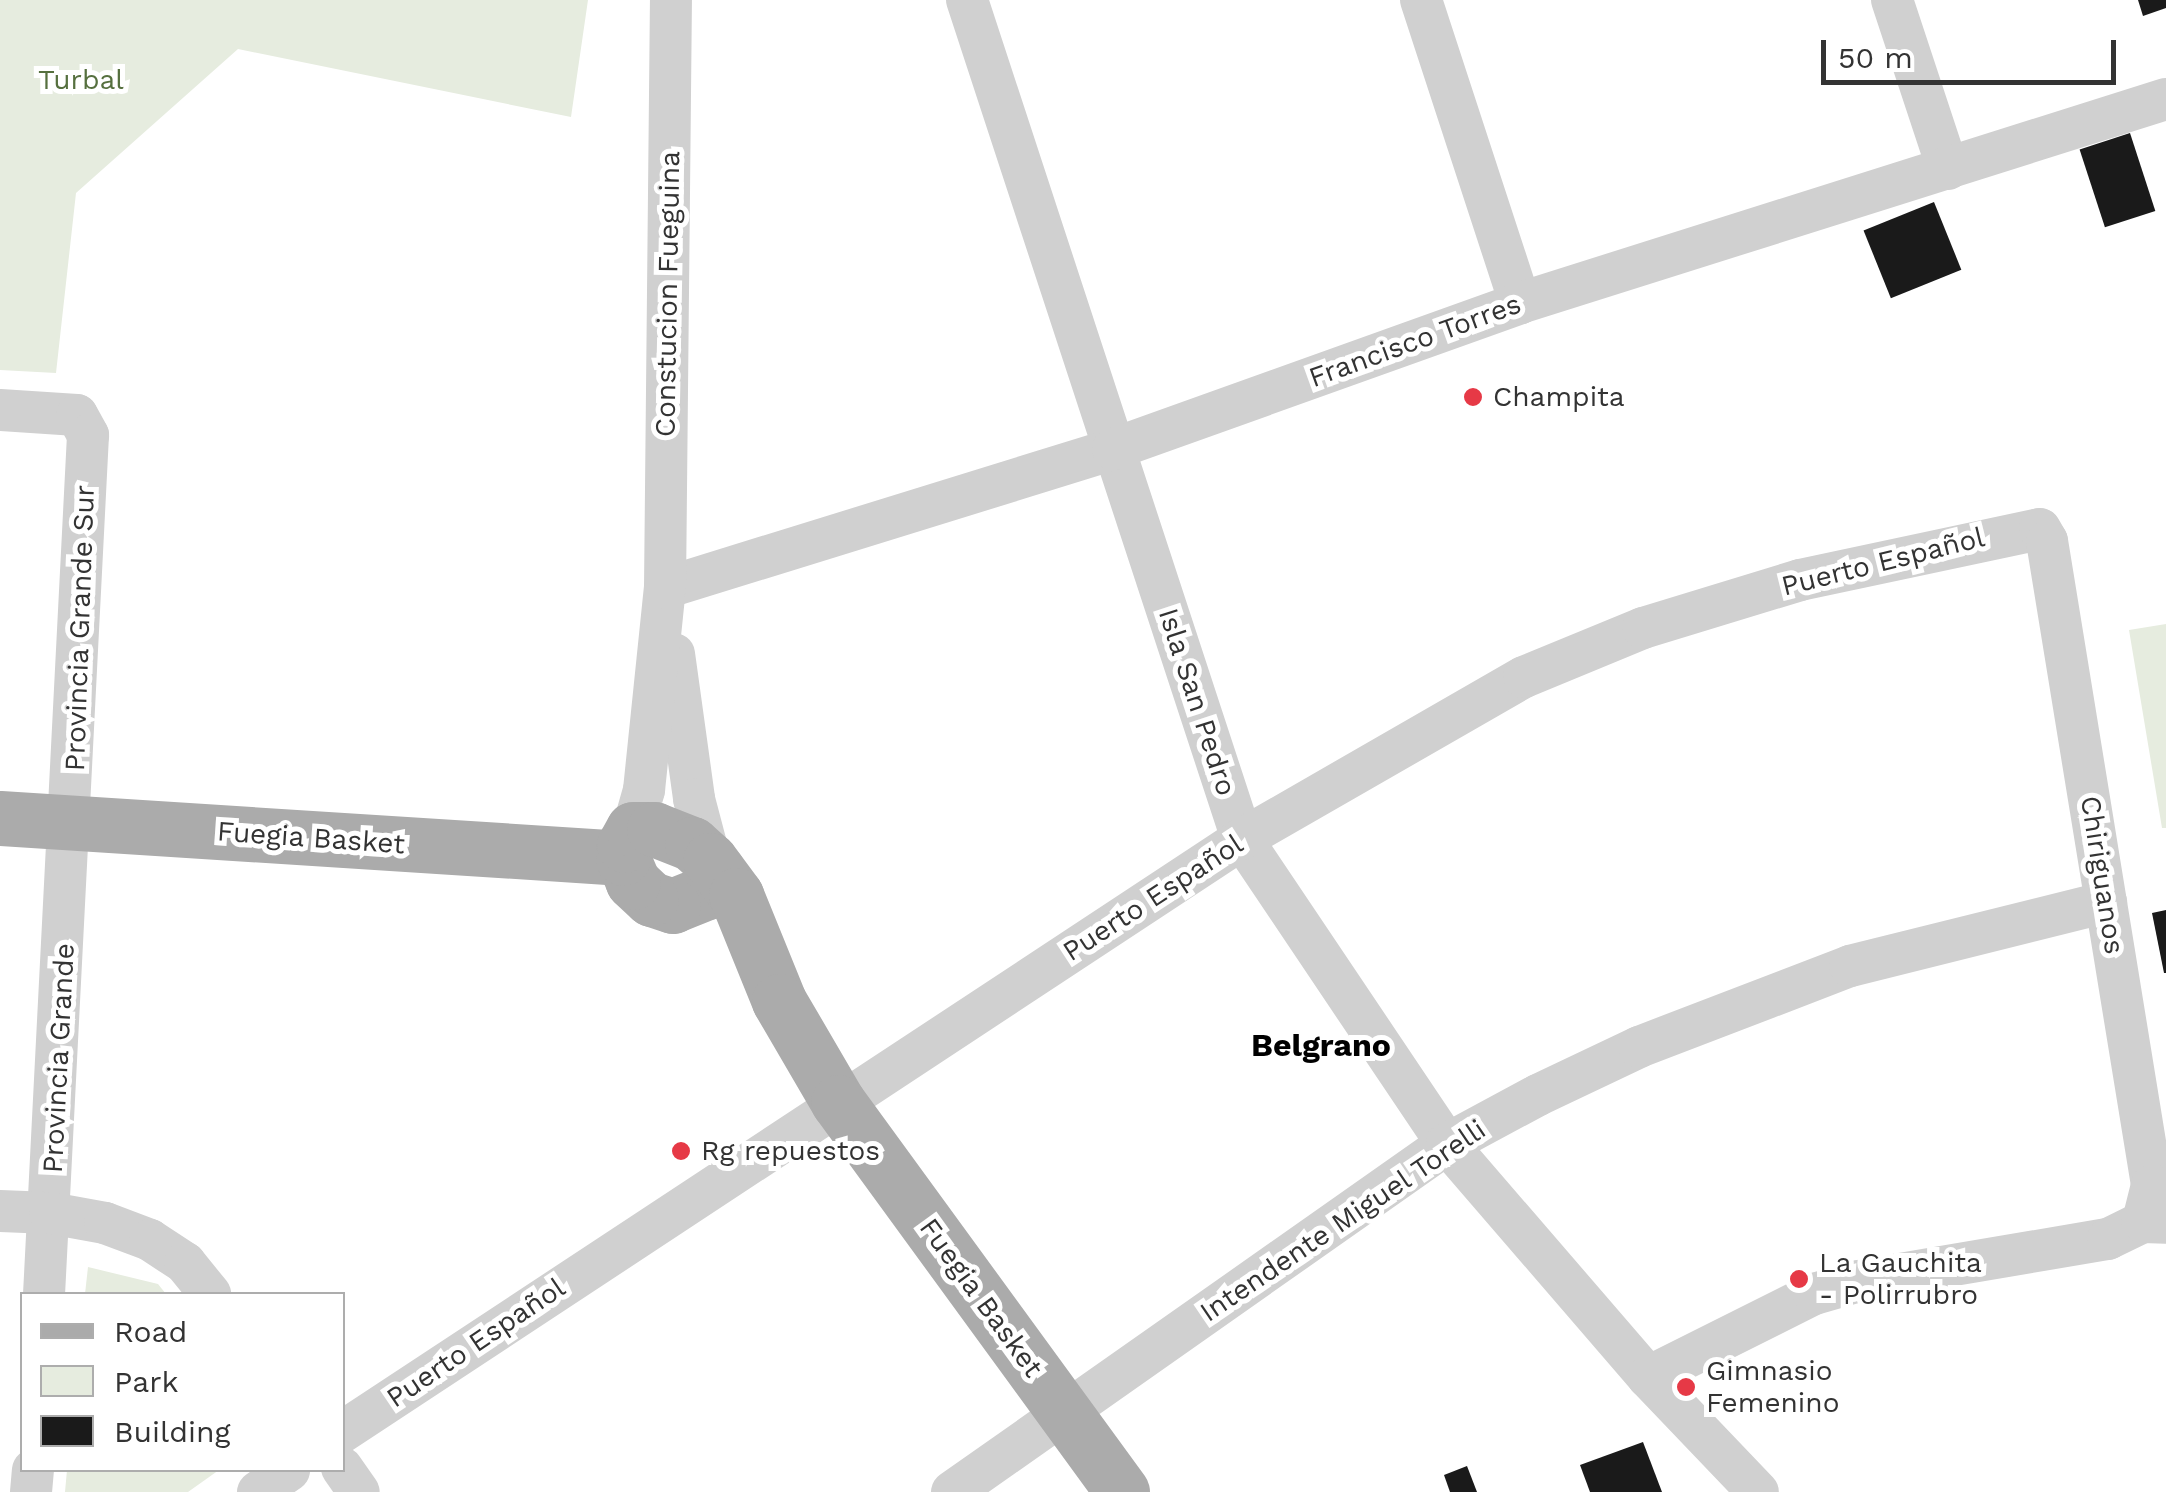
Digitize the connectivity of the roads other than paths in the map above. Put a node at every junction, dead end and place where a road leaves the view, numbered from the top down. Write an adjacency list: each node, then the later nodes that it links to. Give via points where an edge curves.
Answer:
1 (671, 0): 11 (street, Constucion Fueguina)
2 (967, 0): 9 (street, Isla San Pedro)
3 (1421, 0): 7 (street)
4 (1892, 0): 6 (street)
5 (2166, 99): 6 (street, Francisco Torres)
6 (1948, 169): 7 (street, Francisco Torres)
7 (1520, 303): 9 (street, Francisco Torres)
8 (0, 410): 13 (street, Provincia Grande Sur, via 77,415 88,434)
9 (1113, 449): 11 (street, Francisco Torres); 14 (street, Isla San Pedro)
10 (2040, 529): 14 (street, Puerto Español, via 1800,580 1643,628 1524,678); 17 (street, Chiriguanos)
11 (666, 588): 15 (street, via 644,790); 16 (street, via 694,799)
12 (0, 818): 13 (main road, Fuegia Basket)
13 (72, 822): 15 (main road, Fuegia Basket); 23 (street, Provincia Grande)
14 (1242, 839): 20 (street, Puerto Español); 21 (street, Isla San Pedro)
15 (628, 844): 16 (main road, via 654,829); 18 (main road, via 632,882)
16 (714, 865): 18 (main road, via 707,892); 19 (main road, Fuegia Basket, via 736,894)
17 (2106, 902): 21 (street, Intendente Miguel Torelli, via 1850,966 1754,999 1638,1047); 24 (street, Chiriguanos)
18 (672, 906): 19 (main road, Fuegia Basket)
19 (779, 1001): 20 (main road, Fuegia Basket)
20 (838, 1102): 28 (main road, Fuegia Basket); 29 (street, Puerto Español)
21 (1447, 1144): 27 (street, Isla San Pedro); 28 (street, Intendente Miguel Torelli)
22 (0, 1210): 23 (street)
23 (50, 1213): 25 (street, Provincia Grande); 26 (street, via 150,1240 186,1262)
24 (2154, 1222): 27 (street, via 2108,1239 1814,1294)
25 (44, 1292)
26 (208, 1292)
27 (1648, 1377): 34 (street, Isla San Pedro)
28 (1066, 1414): 32 (street, Intendente Miguel Torelli); 33 (main road, Fuegia Basket)
29 (345, 1430)
30 (286, 1472): 31 (street)
31 (258, 1492)
32 (952, 1492)
33 (1122, 1492)
34 (1758, 1492)

